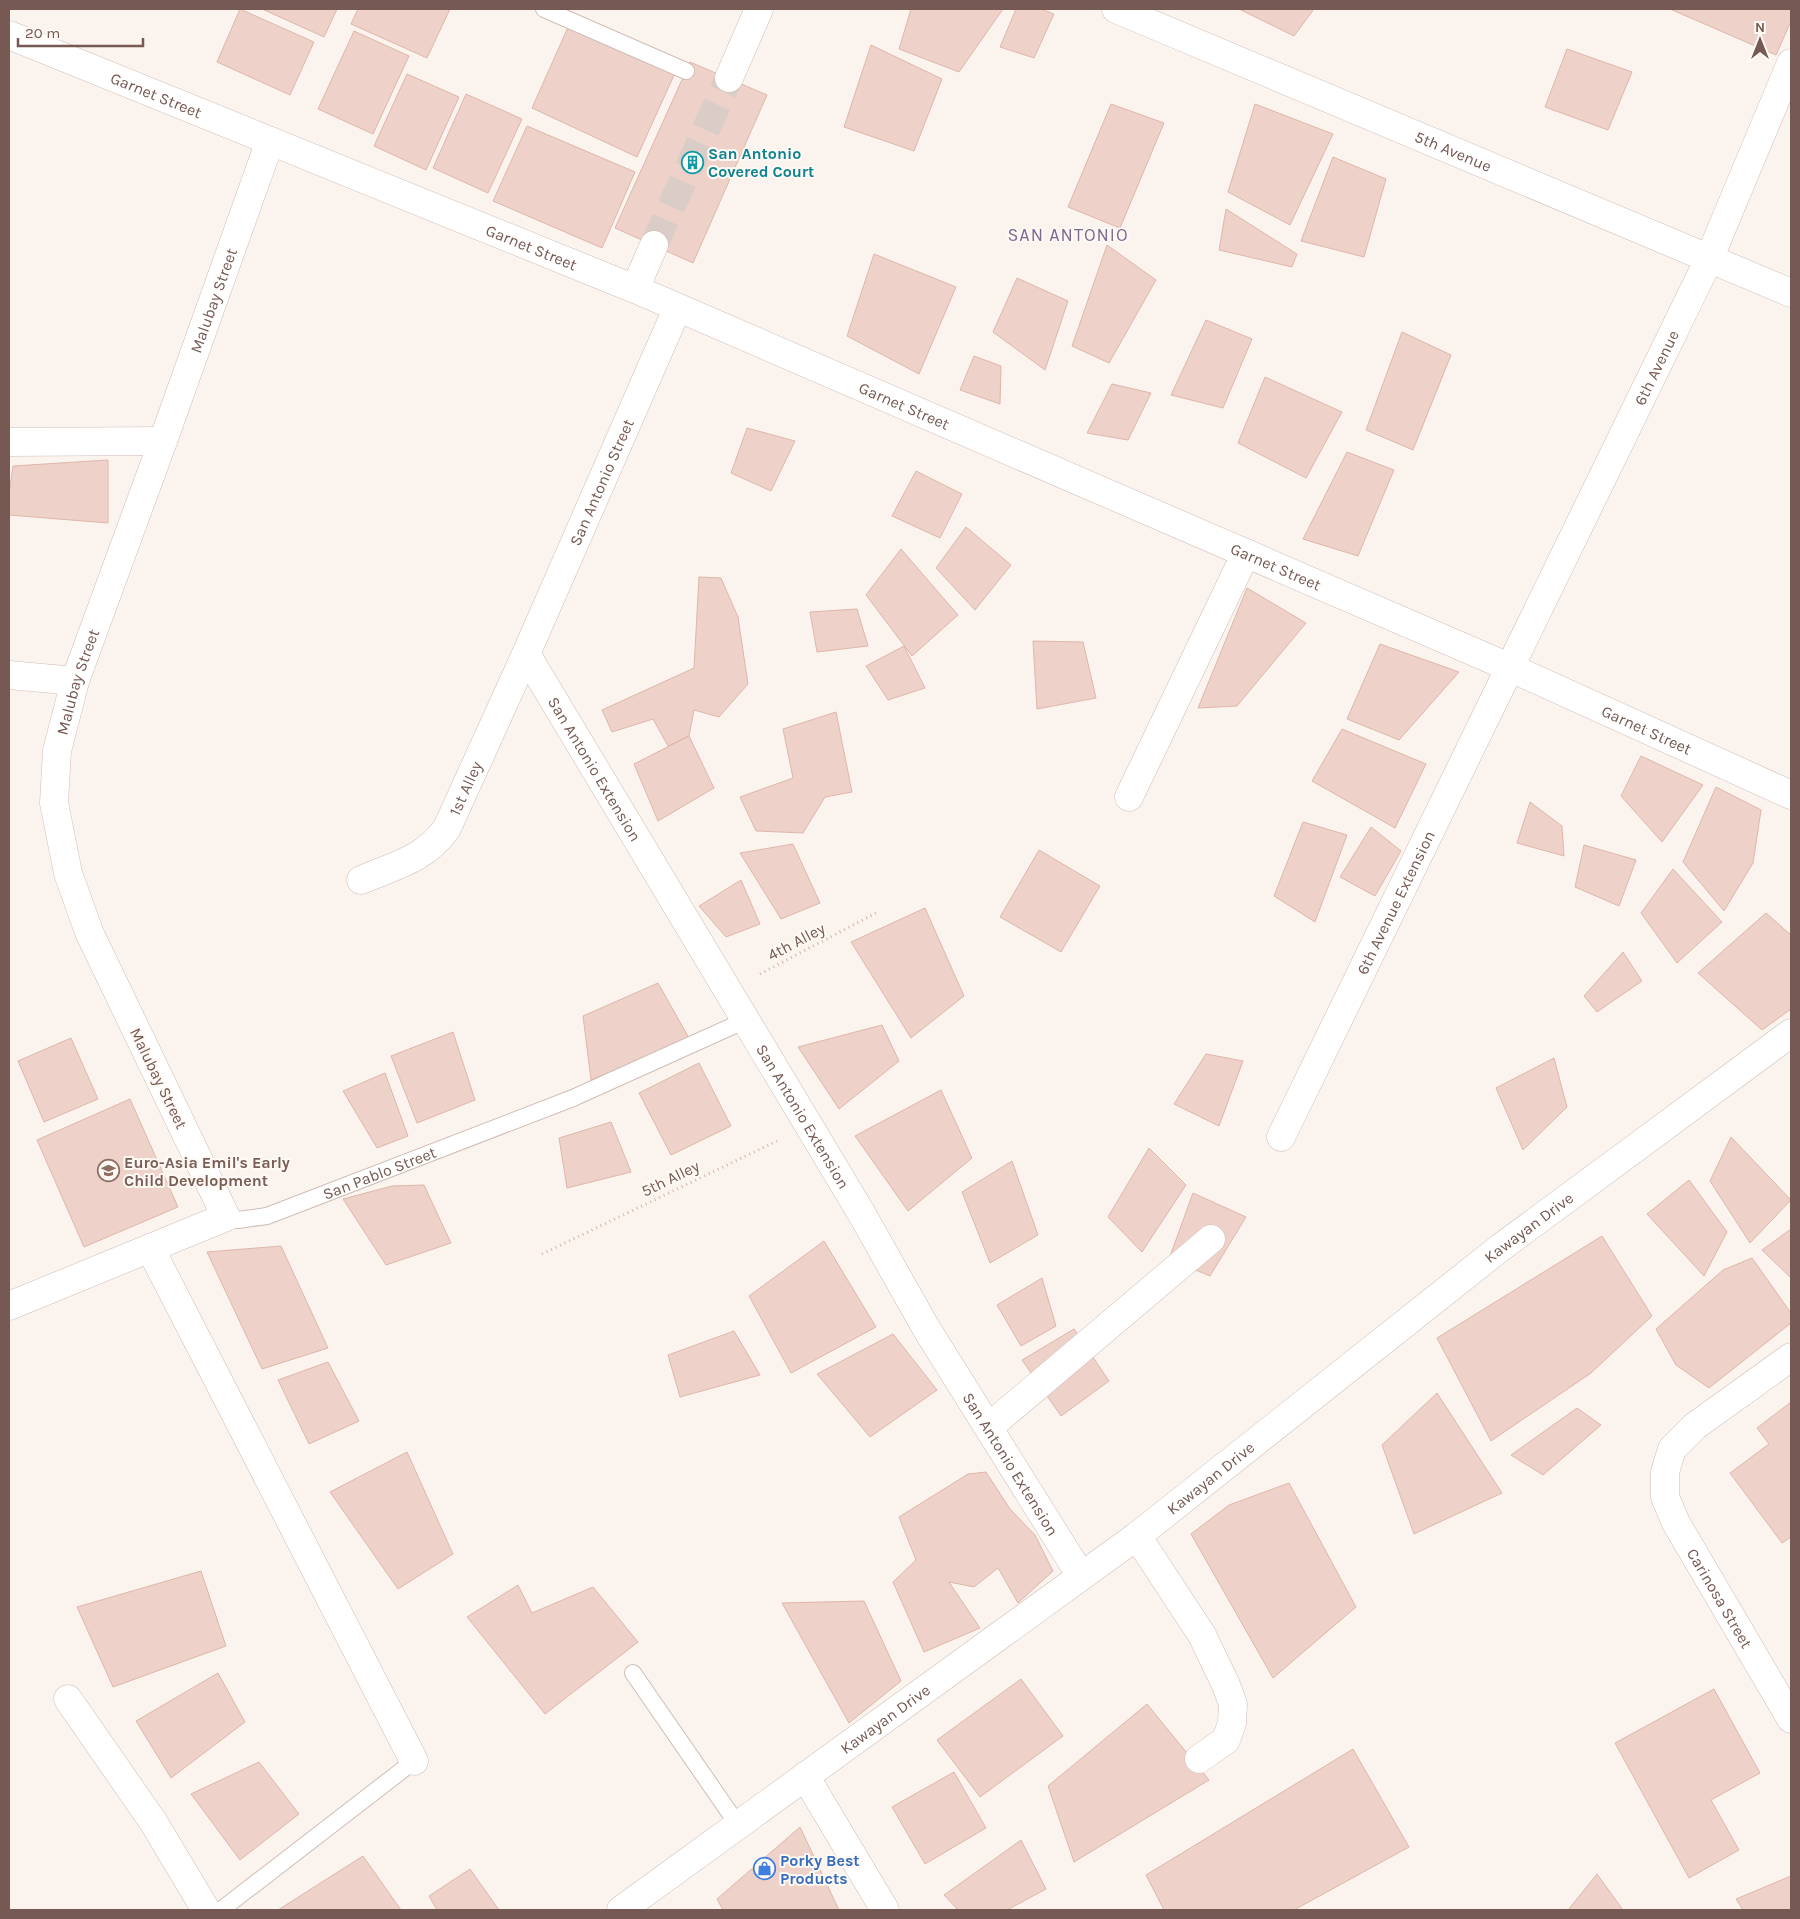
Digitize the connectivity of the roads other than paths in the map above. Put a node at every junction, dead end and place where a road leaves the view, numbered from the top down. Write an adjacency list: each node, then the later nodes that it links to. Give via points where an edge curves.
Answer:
1 (544, 9): 6 (lane)
2 (759, 9): 7 (street)
3 (1116, 9): 10 (street, 5th Avenue)
4 (9, 35): 8 (street, Garnet Street)
5 (1791, 63): 10 (street, 6th Avenue)
6 (686, 71)
7 (729, 78)
8 (270, 142): 11 (street, Garnet Street); 14 (street, Malubay Street)
9 (654, 245): 11 (street)
10 (1709, 259): 12 (street, 5th Avenue); 18 (street, 6th Avenue)
11 (635, 289): 13 (street, Garnet Street)
12 (1791, 293)
13 (677, 309): 16 (street, Garnet Street); 17 (street, San Antonio Street)
14 (163, 441): 15 (street); 20 (street, Malubay Street)
15 (9, 442)
16 (1246, 554): 18 (street, Garnet Street); 22 (street)
17 (526, 654): 23 (street, 1st Alley, via 447,828 437,842 425,853); 24 (street, San Antonio Extension)
18 (1511, 668): 21 (street, Garnet Street); 26 (street, 6th Avenue Extension)
19 (9, 675): 20 (street)
20 (75, 681): 27 (street, Malubay Street, via 57,751 54,803 68,873 89,932)
21 (1791, 795)
22 (1129, 797)
23 (361, 880)
24 (746, 1020): 27 (lane, San Pablo Street, via 573,1098 267,1216 238,1220); 32 (street, San Antonio Extension, via 926,1328)
25 (1791, 1033): 33 (street, Kawayan Drive, via 1500,1248)
26 (1281, 1137)
27 (226, 1217): 29 (street, San Pablo Street)
28 (1211, 1238): 32 (street)
29 (150, 1248): 30 (street, San Pablo Street); 39 (street)
30 (9, 1306)
31 (1791, 1357): 37 (street, Carinosa Street, via 1695,1426 1672,1449 1665,1472 1665,1497 1676,1523)
32 (988, 1427): 34 (street, San Antonio Extension)
33 (1137, 1536): 34 (street, Kawayan Drive); 38 (street, via 1202,1635 1233,1704 1232,1724 1226,1740)
34 (1081, 1576): 40 (street, Kawayan Drive)
35 (633, 1673): 41 (lane)
36 (68, 1699): 42 (street, via 154,1823)
37 (1791, 1719)
38 (1199, 1759)
39 (414, 1761): 43 (lane)
40 (805, 1776): 41 (street, Kawayan Drive); 45 (street)
41 (738, 1825): 44 (street, Kawayan Drive)
42 (206, 1910)
43 (221, 1910)
44 (621, 1910)
45 (885, 1910)

